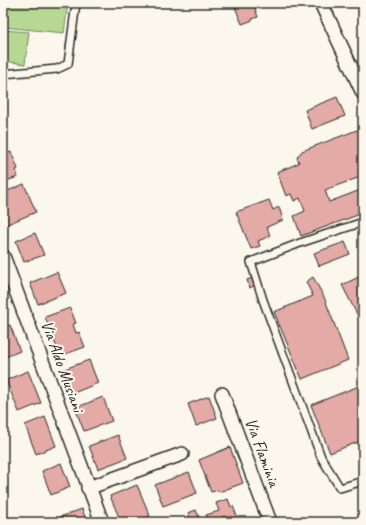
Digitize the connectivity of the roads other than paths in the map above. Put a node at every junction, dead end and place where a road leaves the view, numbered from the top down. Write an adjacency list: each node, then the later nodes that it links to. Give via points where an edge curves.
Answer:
1 (76, 3): 3 (lane, via 68,64 57,69)
2 (321, 3): 4 (street)
3 (3, 74)
4 (363, 93)
5 (363, 222): 10 (lane, via 252,262 263,300 321,457 340,488)
6 (3, 256): 7 (street, Via Aldo Musiani)
7 (8, 284): 11 (street, Via Aldo Musiani)
8 (222, 394): 13 (street, Via Flaminia)
9 (182, 454): 11 (street)
10 (363, 481)
11 (88, 488): 12 (street, Via Aldo Musiani)
12 (102, 522)
13 (270, 522)

